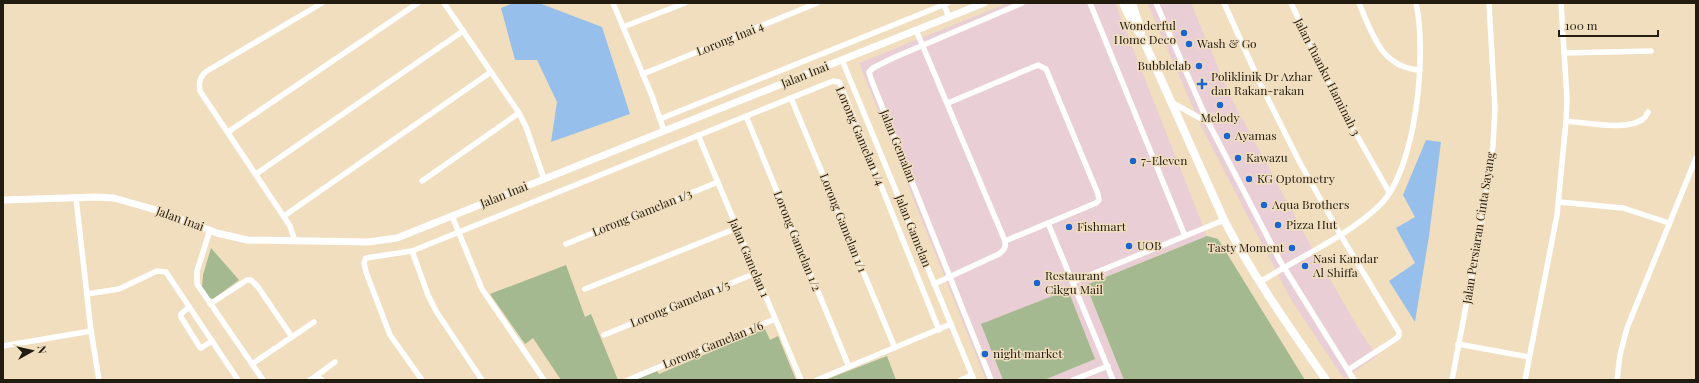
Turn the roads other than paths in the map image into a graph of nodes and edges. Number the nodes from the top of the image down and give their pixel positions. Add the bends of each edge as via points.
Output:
1 (322, 3) edge
2 (418, 3) edge
3 (444, 3) edge
4 (613, 3) edge
5 (685, 3) edge
6 (818, 3) edge
7 (984, 3) edge
8 (1022, 3) edge
9 (1090, 3) edge
10 (1123, 3) edge
11 (1132, 3) edge
12 (1156, 3) edge
13 (1224, 3) edge
14 (1291, 3) edge
15 (1359, 3) edge
16 (1416, 3) edge
17 (1488, 3) edge
18 (1561, 3) edge
19 (945, 4) edge
20 (949, 17) junction
21 (623, 27) junction
22 (916, 30) junction
23 (463, 31) junction
24 (1143, 39) junction
25 (924, 46) junction
26 (1651, 51) dead end
27 (1564, 53) junction
28 (842, 60) junction
29 (1420, 70) junction
30 (491, 72) junction
31 (643, 74) junction
32 (791, 98) junction
33 (1171, 102) junction
34 (948, 103) junction
35 (1648, 112) dead end
36 (519, 113) junction
37 (746, 116) junction
38 (660, 119) junction
39 (1566, 121) junction
40 (1208, 122) junction
41 (664, 131) junction
42 (228, 132) junction
43 (698, 135) junction
44 (1696, 158) edge
45 (256, 174) junction
46 (544, 179) junction
47 (422, 180) dead end
48 (718, 182) junction
49 (1389, 192) junction
50 (76, 198) junction
51 (3, 200) edge
52 (1559, 202) junction
53 (284, 216) junction
54 (452, 216) junction
55 (1224, 220) junction
56 (1048, 223) junction
57 (1669, 223) junction
58 (737, 228) junction
59 (210, 230) junction
60 (459, 232) junction
61 (1340, 234) junction
62 (1185, 236) junction
63 (295, 241) junction
64 (1005, 241) junction
65 (566, 244) dead end
66 (412, 251) junction
67 (1283, 267) junction
68 (756, 273) junction
69 (950, 276) junction
70 (1073, 282) junction
71 (1260, 282) junction
72 (934, 284) junction
73 (585, 289) dead end
74 (87, 294) junction
75 (210, 304) junction
76 (189, 307) junction
77 (775, 319) junction
78 (314, 322) dead end
79 (951, 324) junction
80 (939, 330) junction
81 (91, 331) junction
82 (604, 335) dead end
83 (292, 337) junction
84 (212, 341) junction
85 (1458, 344) junction
86 (3, 346) edge
87 (895, 348) junction
88 (1529, 357) junction
89 (335, 362) dead end
90 (252, 364) junction
91 (1108, 366) junction
92 (849, 367) junction
93 (1348, 370) junction
94 (316, 376) junction
95 (973, 378) edge
96 (99, 380) edge
97 (238, 380) edge
98 (263, 380) edge
99 (310, 380) edge
100 (322, 380) edge
101 (422, 380) edge
102 (482, 380) edge
103 (544, 380) edge
104 (628, 380) edge
105 (801, 380) edge
106 (817, 380) edge
107 (961, 380) edge
108 (991, 380) edge
109 (1073, 380) edge
110 (1114, 380) edge
111 (1326, 380) edge
112 (1354, 380) edge
113 (1452, 380) edge
114 (1526, 380) edge
115 (1617, 380) edge

1 - 42 street via 203,74 199,83 200,91
2 - 42 street
3 - 23 street
4 - 21 street
5 - 21 street
6 - 31 street, Lorong Inai 4
7 - 20 street, Jalan Inai
8 - 25 street, Jalan Gemalan
9 - 62 street
10 - 24 main road
11 - 24 main road
12 - 40 street
13 - 61 street via 1299,161
14 - 49 street, Jalan Tuanku Haminah 3 via 1337,100
15 - 29 street via 1376,40 1388,58 1404,68
16 - 29 street via 1421,31
17 - 85 street, Jalan Persiaran Cinta Sayang via 1495,109 1493,145 1485,205
18 - 27 street
19 - 20 street
19 - 38 street
20 - 22 street, Jalan Inai
21 - 31 street
22 - 25 street
22 - 28 street, Jalan Inai
23 - 30 street
23 - 45 street
24 - 33 main road
25 - 34 street
25 - 69 street, Jalan Gemalan via 871,69 869,75
26 - 27 street
27 - 39 street
28 - 41 street, Jalan Inai
28 - 72 street, Jalan Gamelan
29 - 49 street via 1409,147
30 - 36 street
30 - 53 street
31 - 38 street
32 - 37 street, Lorong Gamelan 1/4
32 - 80 street, Lorong Gamelan 1/4 via 833,81 839,82
32 - 87 street, Lorong Gamelan 1/1
33 - 40 street
33 - 55 main road
34 - 56 street via 1035,66 1041,65 1046,69 1099,197 1096,203
34 - 64 street
35 - 39 street via 1639,122 1620,126
36 - 46 street
36 - 47 street
37 - 43 street, Lorong Gamelan 1/4
37 - 92 street, Lorong Gamelan 1/2
38 - 41 street
39 - 52 street
40 - 67 street
41 - 46 street, Jalan Inai
42 - 45 street
43 - 48 street, Jalan Gamelan 1
43 - 60 street, Lorong Gamelan 1/4
44 - 57 street
45 - 53 street
46 - 54 street, Jalan Inai
48 - 58 street, Jalan Gamelan 1
48 - 65 street, Lorong Gamelan 1/3
49 - 61 street via 1378,206
50 - 51 street, Jalan Inai
50 - 59 street, Jalan Inai via 122,200
50 - 74 street
52 - 57 street via 1623,208
52 - 88 street
53 - 63 street
54 - 60 street
54 - 63 street, Jalan Inai via 390,240
55 - 62 street
55 - 71 main road
56 - 64 street
56 - 70 street
57 - 115 street via 1625,336
58 - 68 street, Jalan Gamelan 1
58 - 73 street
59 - 63 street, Jalan Inai via 240,240
59 - 75 street via 196,279 198,287
60 - 66 street, Lorong Gamelan 1/4
60 - 103 street via 482,288
61 - 67 street
61 - 93 street via 1400,334
62 - 70 street
64 - 69 street via 1004,250 999,254
66 - 101 street, Lorong Gamelan 1/4 via 366,258 364,263 390,335
66 - 102 street via 436,311
67 - 71 street
67 - 93 street
68 - 77 street, Jalan Gamelan 1
68 - 82 street, Lorong Gamelan 1/5
69 - 72 street
69 - 108 street, Jalan Gemalan
70 - 91 street
71 - 111 main road
72 - 79 street, Jalan Gamelan
74 - 76 street via 119,289 157,271 164,271
74 - 81 street
75 - 83 street via 247,280 251,280
75 - 90 street
76 - 84 street
76 - 84 street via 181,317 199,346 201,348
77 - 104 street, Lorong Gamelan 1/6
77 - 105 street, Jalan Gamelan 1
78 - 83 street
79 - 80 street
79 - 95 street, Jalan Gamelan
80 - 87 street
81 - 86 street
81 - 96 street
83 - 90 street
84 - 97 street
85 - 88 street
85 - 113 street, Jalan Persiaran Cinta Sayang
87 - 92 street
88 - 114 street
89 - 94 street
90 - 98 street
91 - 109 street
91 - 110 street
92 - 106 street
93 - 112 street
94 - 99 street
94 - 100 street
95 - 107 street

